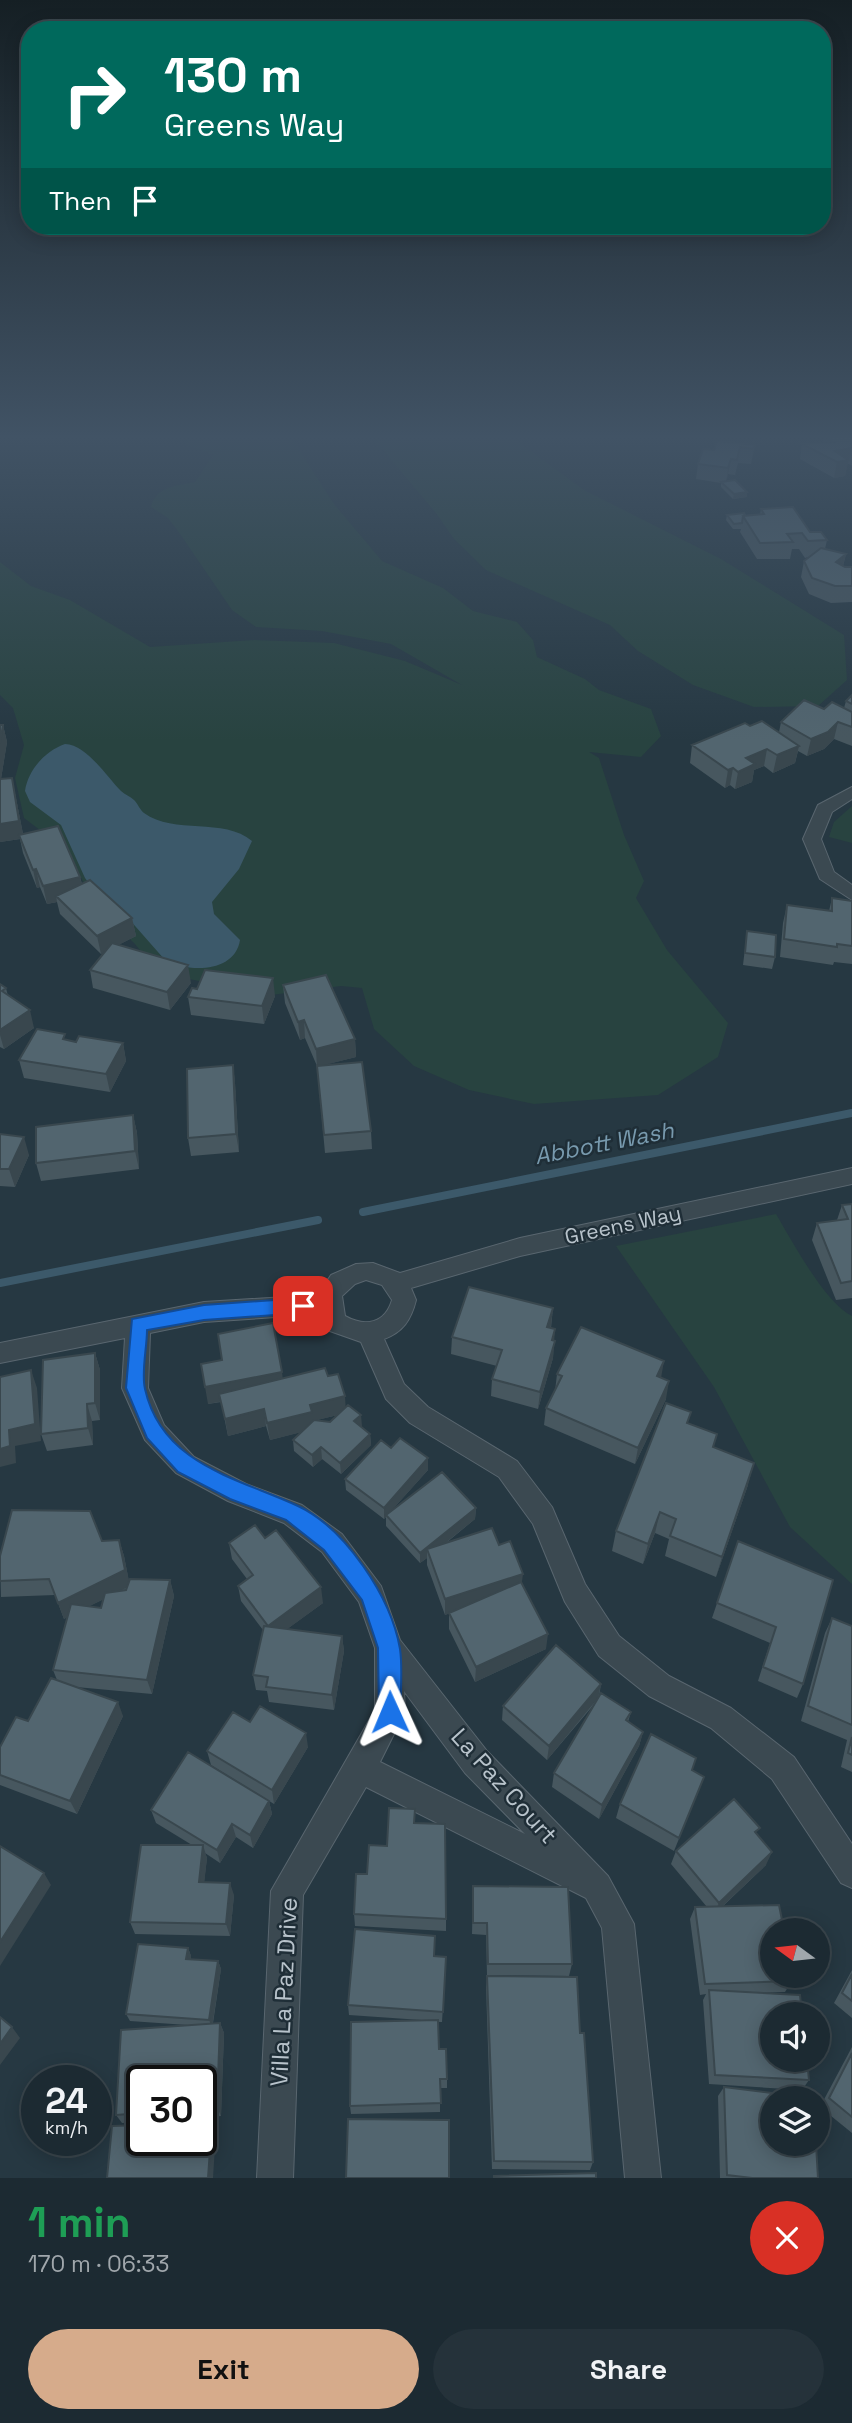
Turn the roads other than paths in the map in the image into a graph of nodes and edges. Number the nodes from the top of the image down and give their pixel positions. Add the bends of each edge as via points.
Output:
1 (852, 792) edge
2 (852, 894) edge
3 (852, 1175) edge
4 (397, 1283) junction
5 (327, 1304) junction
6 (138, 1325) junction
7 (369, 1334) junction
8 (0, 1353) edge
9 (389, 1648) junction
10 (360, 1768) junction
11 (852, 1872) edge
12 (597, 1887) junction
13 (275, 2178) edge
14 (643, 2178) edge

1 - 2 street via 824,809 812,839 826,875
3 - 4 street, Greens Way via 520,1247
4 - 5 street via 378,1272 354,1273 335,1285
4 - 7 street via 404,1300 399,1318
5 - 6 street via 204,1312
5 - 7 street via 345,1330
6 - 8 street
6 - 9 street, Villa La Paz Drive via 135,1388 154,1432 185,1465 237,1493 293,1514 332,1543 371,1595
7 - 11 street via 395,1391 419,1415 508,1469 543,1516 575,1592 609,1646 659,1686 721,1718 783,1768
9 - 10 street, Villa La Paz Drive via 390,1712
9 - 12 street, La Paz Court via 476,1762
10 - 12 street, La Paz Court
10 - 13 street, Villa La Paz Drive via 287,1891
12 - 14 street, La Paz Court via 618,1924

